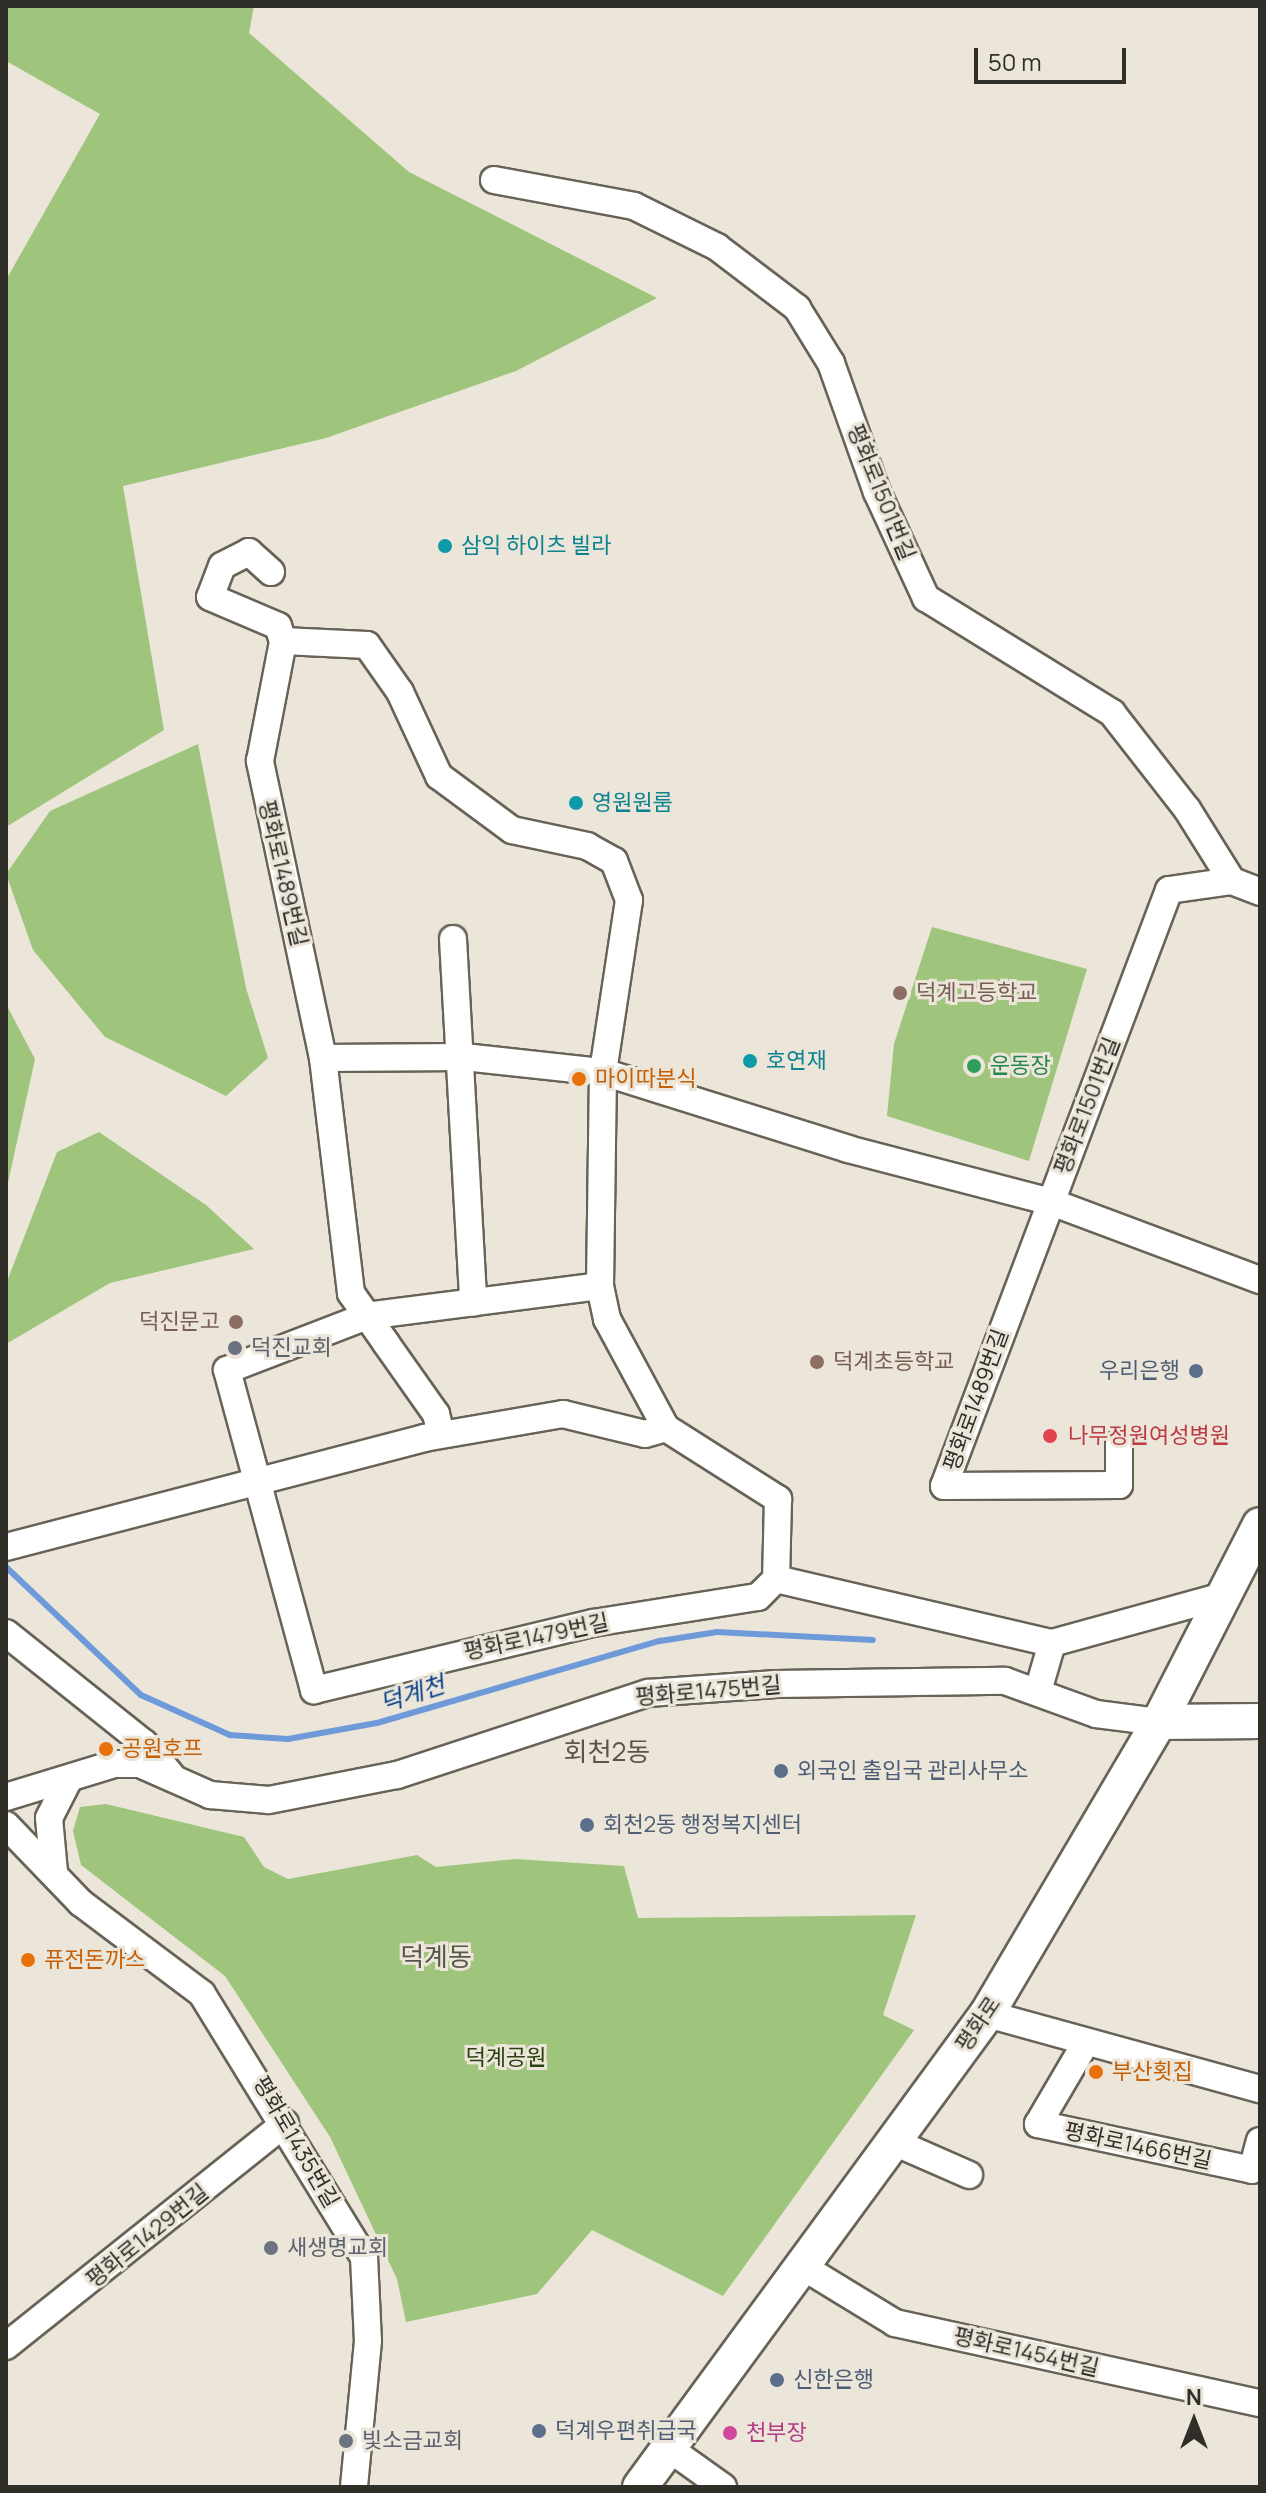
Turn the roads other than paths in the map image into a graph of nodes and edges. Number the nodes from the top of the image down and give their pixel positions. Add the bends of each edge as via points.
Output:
1 (494, 180) dead end
2 (271, 572) dead end
3 (283, 641) junction
4 (1232, 881) junction
5 (1260, 892) edge
6 (453, 939) dead end
7 (464, 1057) junction
8 (323, 1058) junction
9 (603, 1072) junction
10 (1051, 1202) junction
11 (1260, 1280) edge
12 (600, 1286) junction
13 (473, 1302) junction
14 (367, 1316) junction
15 (666, 1428) junction
16 (441, 1434) junction
17 (1119, 1443) dead end
18 (252, 1484) junction
19 (1260, 1525) edge
20 (8, 1546) edge
21 (776, 1579) junction
22 (1217, 1608) junction
23 (6, 1633) edge
24 (1052, 1643) junction
25 (1038, 1691) junction
26 (1260, 1721) edge
27 (1159, 1722) junction
28 (173, 1778) junction
29 (69, 1779) junction
30 (6, 1797) edge
31 (6, 1825) edge
32 (55, 1876) junction
33 (987, 2014) junction
34 (1085, 2044) junction
35 (1260, 2089) edge
36 (285, 2123) junction
37 (1260, 2141) edge
38 (894, 2142) junction
39 (969, 2175) dead end
40 (805, 2268) junction
41 (6, 2346) edge
42 (1260, 2403) edge
43 (667, 2447) junction
44 (354, 2487) edge
45 (640, 2487) edge
46 (723, 2487) edge

1 - 4 street, 평화로1501번길 via 634,206 717,247 797,308 831,363 877,492 926,598 1112,713 1187,809
2 - 3 street via 249,552 222,566 210,597 278,626
3 - 8 street, 평화로1489번길 via 260,761
3 - 9 street via 367,645 400,692 439,776 512,830 587,846 614,861 629,900
4 - 5 street, 평화로1501번길
4 - 10 street, 평화로1501번길 via 1169,890
6 - 7 street
7 - 8 street
7 - 9 street
7 - 13 street
8 - 14 street, 평화로1489번길 via 351,1293
9 - 10 street via 848,1149
9 - 12 street
10 - 11 street
10 - 17 street, 평화로1489번길 via 944,1486 1119,1485
12 - 13 street
12 - 15 street via 607,1319
13 - 14 street
14 - 16 street, 평화로1489번길 via 436,1414
14 - 18 street via 227,1370
15 - 16 street via 645,1434 563,1414
15 - 21 street via 778,1499
16 - 18 street
18 - 20 street
18 - 21 street, 평화로1479번길 via 314,1690 593,1623 758,1597
19 - 22 main road, 평화로
21 - 24 street
22 - 24 street
22 - 27 main road, 평화로
23 - 28 street, 평화로1475번길 via 144,1743
24 - 25 street
25 - 27 street, 평화로1475번길 via 1096,1714
25 - 28 street, 평화로1475번길 via 1005,1681 936,1680 648,1693 397,1775 312,1793 269,1800 210,1795
26 - 27 main road
27 - 33 main road, 평화로
28 - 29 street, 평화로1475번길 via 140,1764 114,1764
29 - 30 street, 평화로1475번길
29 - 32 street via 49,1818
31 - 32 street, 평화로1435번길
32 - 36 street, 평화로1435번길 via 202,1994
33 - 34 street
33 - 38 main road, 평화로
34 - 35 street
34 - 37 street, 평화로1466번길 via 1038,2124 1252,2170
36 - 41 street, 평화로1429번길
36 - 44 street, 평화로1435번길 via 364,2257 368,2341
38 - 39 street
38 - 40 main road, 평화로
40 - 42 street, 평화로1454번길 via 895,2323
40 - 43 main road, 평화로
43 - 45 main road, 평화로
43 - 46 street

